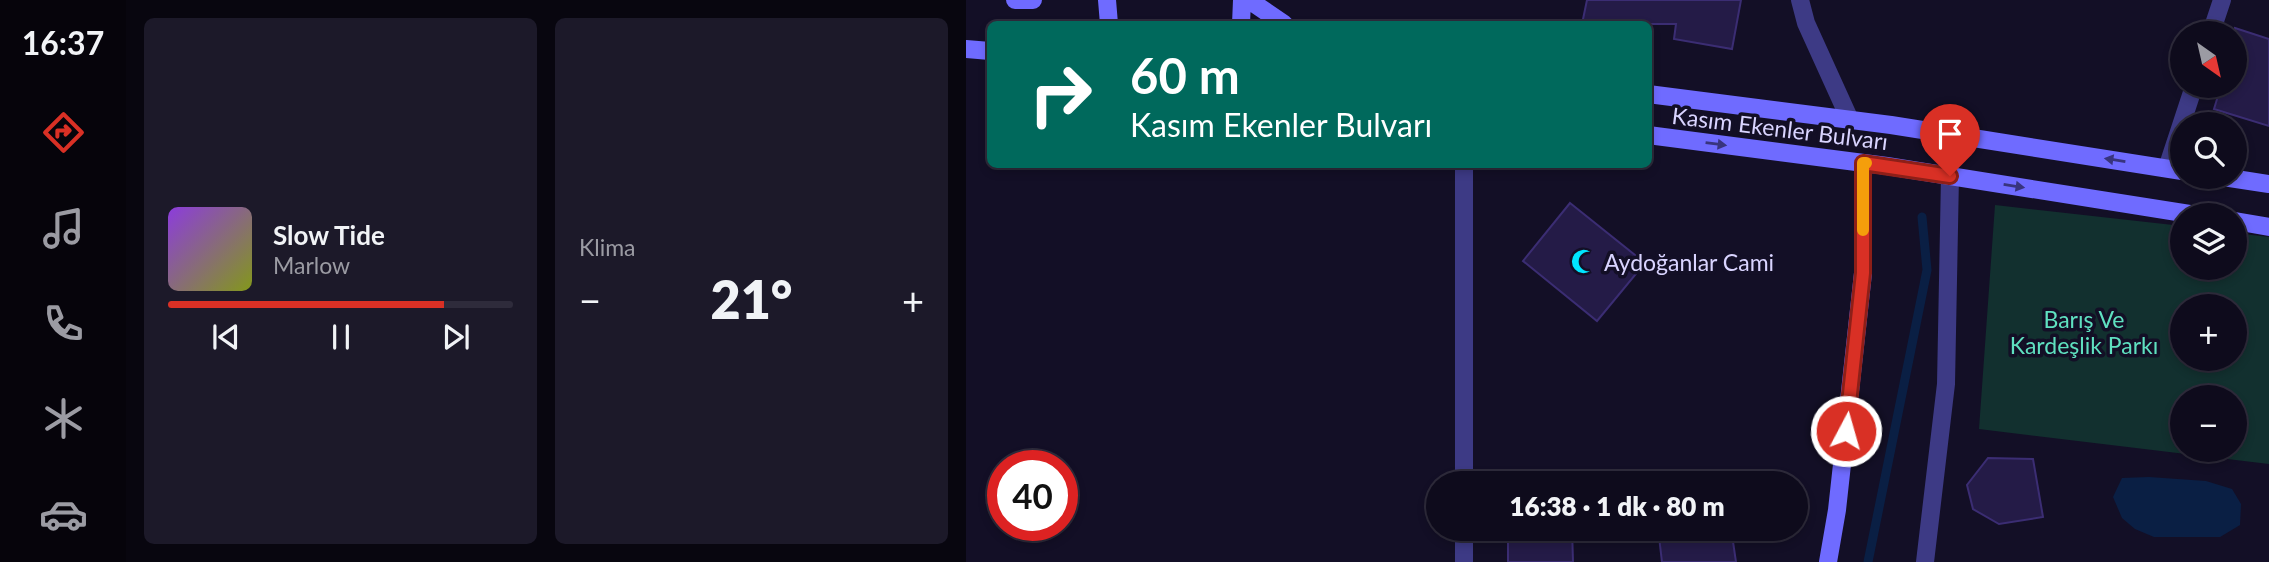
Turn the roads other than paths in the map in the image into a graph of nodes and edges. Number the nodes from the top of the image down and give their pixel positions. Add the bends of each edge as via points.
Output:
1 (1015, 0) edge
2 (1033, 0) edge
3 (1107, 0) edge
4 (1242, 0) edge
5 (1249, 0) edge
6 (1800, 0) edge
7 (2222, 0) edge
8 (1109, 21) edge
9 (1241, 21) edge
10 (1280, 21) edge
11 (2215, 21) edge
12 (966, 49) edge
13 (987, 51) edge
14 (1652, 95) edge
15 (1850, 120) junction
16 (1652, 136) edge
17 (1863, 163) junction
18 (1464, 168) edge
19 (2170, 168) edge
20 (1950, 176) junction
21 (2247, 181) edge
22 (2269, 184) edge
23 (2170, 211) edge
24 (2247, 223) edge
25 (2269, 227) edge
26 (1464, 471) edge
27 (1464, 541) edge
28 (1464, 562) edge
29 (1828, 562) edge
30 (1925, 562) edge

1 - 2 street
3 - 8 street
4 - 9 street
5 - 10 street
6 - 15 street
7 - 11 street
12 - 13 street
14 - 15 street, Kasım Ekenler Bulvarı
19 -> 15 street, Kasım Ekenler Bulvarı
16 -> 17 street, Kasım Ekenler Bulvarı
17 - 20 street, Kasım Ekenler Bulvarı
17 - 29 street via 1863,273
18 - 26 street
20 -> 23 street, Kasım Ekenler Bulvarı
20 - 30 street via 1946,384
21 - 22 street
24 - 25 street
27 - 28 street

